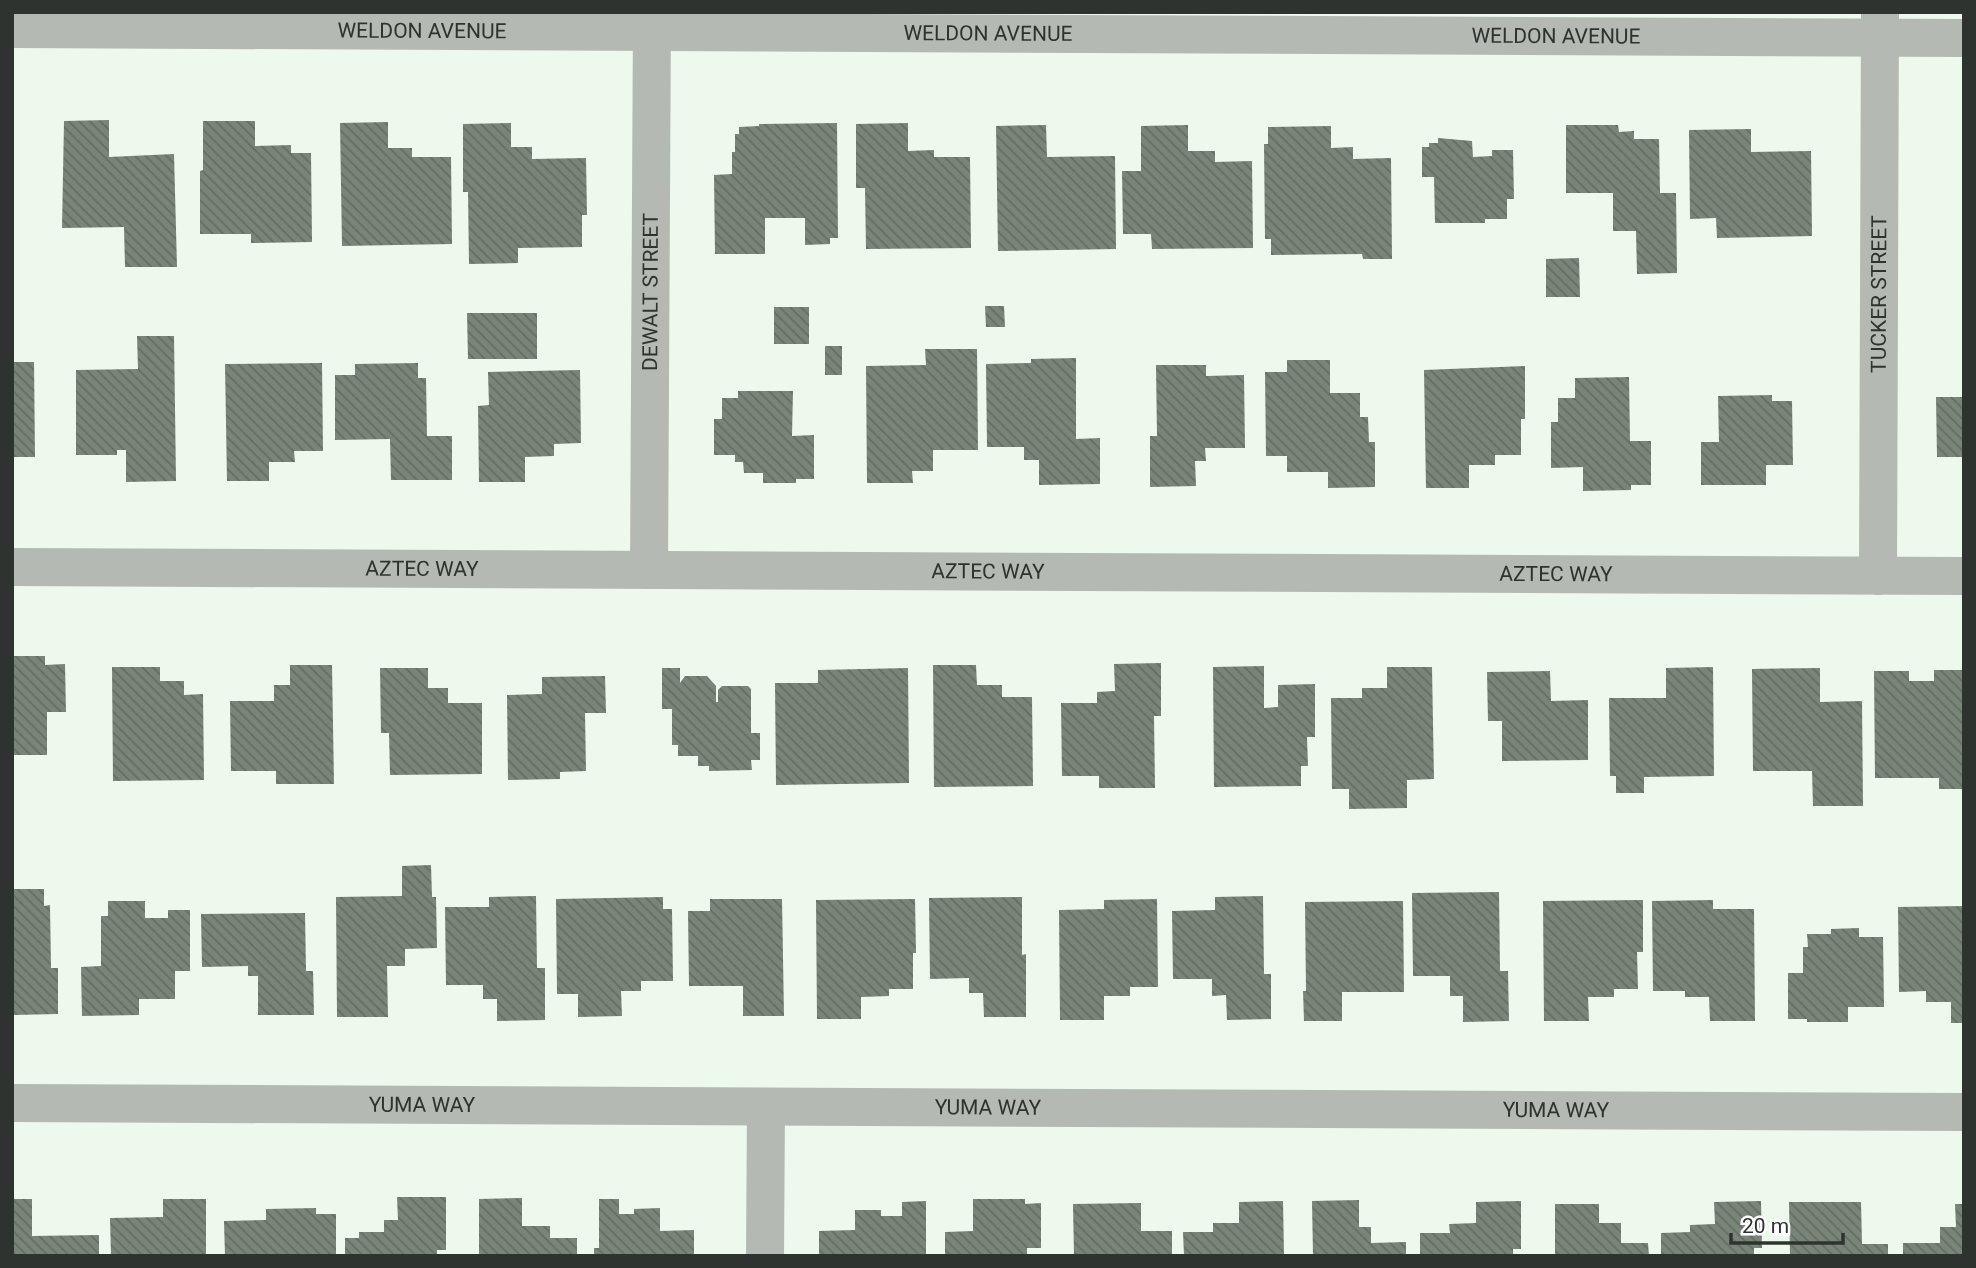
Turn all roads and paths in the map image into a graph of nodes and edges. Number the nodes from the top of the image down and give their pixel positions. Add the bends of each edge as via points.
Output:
1 (122, 21) edge
2 (652, 22) edge
3 (1177, 23) edge
4 (1880, 25) edge
5 (12, 29) edge
6 (1964, 38) edge
7 (12, 567) edge
8 (649, 570) junction
9 (1878, 576) junction
10 (1964, 576) edge
11 (12, 1103) edge
12 (766, 1107) junction
13 (1964, 1112) edge
14 (765, 1256) edge

1 - 2 street, WELDON AVENUE
1 - 5 street, WELDON AVENUE
2 - 3 street, WELDON AVENUE
2 - 8 street, DEWALT STREET
3 - 4 street, WELDON AVENUE
4 - 6 street, WELDON AVENUE
4 - 9 street, TUCKER STREET
7 - 8 street, AZTEC WAY
8 - 9 street, AZTEC WAY
9 - 10 street, AZTEC WAY
11 - 12 street, YUMA WAY
12 - 13 street, YUMA WAY
12 - 14 street

